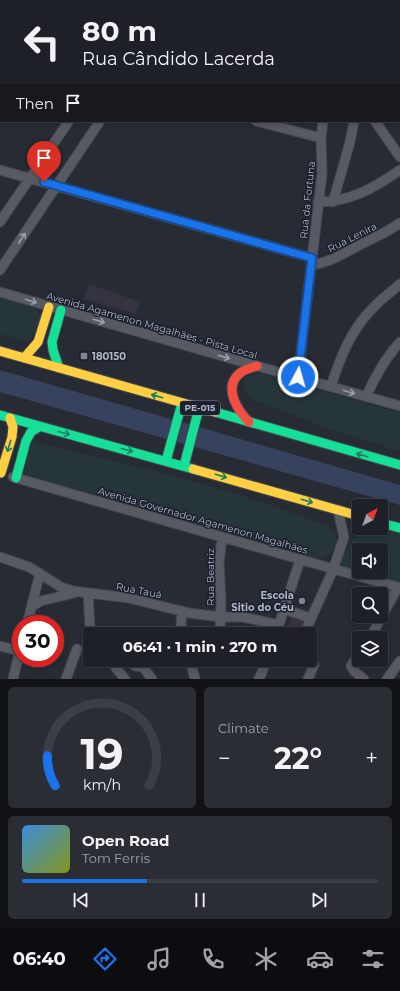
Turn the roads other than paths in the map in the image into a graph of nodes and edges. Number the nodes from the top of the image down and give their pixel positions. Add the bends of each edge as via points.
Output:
1 (68, 122) edge
2 (99, 122) edge
3 (260, 122) edge
4 (323, 122) edge
5 (354, 122) edge
6 (376, 122) edge
7 (321, 138) junction
8 (400, 157) edge
9 (0, 170) edge
10 (400, 170) edge
11 (31, 178) junction
12 (57, 186) junction
13 (318, 202) junction
14 (333, 202) junction
15 (0, 222) edge
16 (400, 223) edge
17 (311, 262) junction
18 (0, 270) edge
19 (400, 284) edge
20 (0, 292) edge
21 (50, 307) junction
22 (61, 310) junction
23 (400, 342) edge
24 (0, 351) edge
25 (24, 358) junction
26 (257, 366) junction
27 (59, 368) junction
28 (298, 377) junction
29 (331, 386) junction
30 (366, 396) junction
31 (182, 403) junction
32 (400, 406) edge
33 (199, 408) junction
34 (0, 415) edge
35 (10, 418) junction
36 (249, 422) junction
37 (39, 427) junction
38 (166, 461) junction
39 (400, 465) edge
40 (184, 466) junction
41 (0, 473) edge
42 (16, 478) junction
43 (338, 510) junction
44 (352, 514) edge
45 (388, 524) edge
46 (400, 528) edge
47 (222, 538) junction
48 (0, 557) edge
49 (300, 560) junction
50 (333, 570) junction
51 (40, 573) junction
52 (399, 588) edge
53 (78, 592) junction
54 (88, 593) junction
55 (32, 606) junction
56 (284, 609) junction
57 (182, 611) junction
58 (30, 615) edge
59 (220, 617) junction
60 (310, 618) junction
61 (279, 625) joint
62 (90, 627) edge
63 (181, 627) edge
64 (220, 627) edge
65 (307, 627) edge
66 (374, 631) edge
67 (0, 646) edge
68 (12, 648) edge
69 (77, 649) dead end
70 (400, 661) edge
71 (352, 664) edge
72 (16, 667) edge
73 (116, 667) edge
74 (143, 667) edge
75 (192, 667) edge
76 (264, 667) edge
77 (309, 667) edge
78 (13, 679) edge
79 (66, 679) edge
80 (125, 679) edge
81 (152, 679) edge
82 (195, 679) edge
83 (259, 679) edge
84 (308, 679) edge
85 (364, 679) edge
86 (387, 679) edge

1 - 11 street
2 - 12 street
3 - 7 street
4 - 7 street, Rua da Fortuna
5 - 14 street
6 - 8 street
7 - 13 street, Rua da Fortuna via 322,162
9 - 11 street
10 - 14 street via 370,189
11 - 12 street
11 - 15 street
12 - 17 street
18 -> 12 street
13 - 14 street
13 - 17 street, Rua da Fortuna
16 - 17 street, Rua Lenira via 334,259 320,264
17 - 28 street, Rua da Fortuna
19 - 29 street via 371,310 354,332 342,355
20 -> 21 street, Avenida Agamenon Magalhães - Pista Local
21 - 22 street, Avenida Agamenon Magalhães - Pista Local
21 - 25 highway via 38,342
22 -> 26 street, Avenida Agamenon Magalhães - Pista Local
22 - 27 highway via 52,342
23 - 30 street via 376,375
24 - 25 highway, PE-015
25 - 27 highway, PE-015
26 - 28 street, Avenida Agamenon Magalhães - Pista Local
26 - 36 highway via 240,373 233,383 234,399 238,409
31 -> 27 highway, PE-015
28 - 29 street
29 -> 30 street
30 - 32 street
31 - 33 highway, PE-015
31 - 38 highway
33 - 36 highway, PE-015
33 - 40 highway
34 - 35 highway
35 - 37 highway
35 -> 41 highway via 13,427 12,437
39 -> 36 highway, PE-015
37 -> 38 highway
37 - 42 highway via 31,432 26,441
38 - 40 highway
40 -> 43 highway
41 - 42 street, Avenida Governador Agamenon Magalhães
42 - 47 street, Avenida Governador Agamenon Magalhães
43 - 44 highway
43 - 50 street via 344,537
45 - 46 highway
47 - 49 street, Avenida Governador Agamenon Magalhães
47 - 59 street, Rua Beatriz via 219,568
48 - 51 street, Rua Tauá
49 - 50 street, Avenida Governador Agamenon Magalhães
49 - 56 street
50 - 52 street, Avenida Governador Agamenon Magalhães
50 - 60 street
51 - 53 street, Rua Tauá via 61,587
51 - 55 street
52 - 66 street
53 - 54 street, Rua Tauá
53 - 55 street via 47,599
54 - 57 street, Rua Tauá via 129,598
54 - 62 street
55 - 58 street
56 - 60 street
56 - 61 street
57 - 59 street, Rua Tauá
57 - 63 street
59 - 61 street, Rua Tauá via 243,616
59 - 64 street, Rua Beatriz
60 - 65 street
67 - 68 street
69 - 79 street
70 - 86 street
71 - 85 street via 354,671
72 - 78 street
73 - 80 street
74 - 81 street
75 - 82 street
76 - 83 street
77 - 84 street

